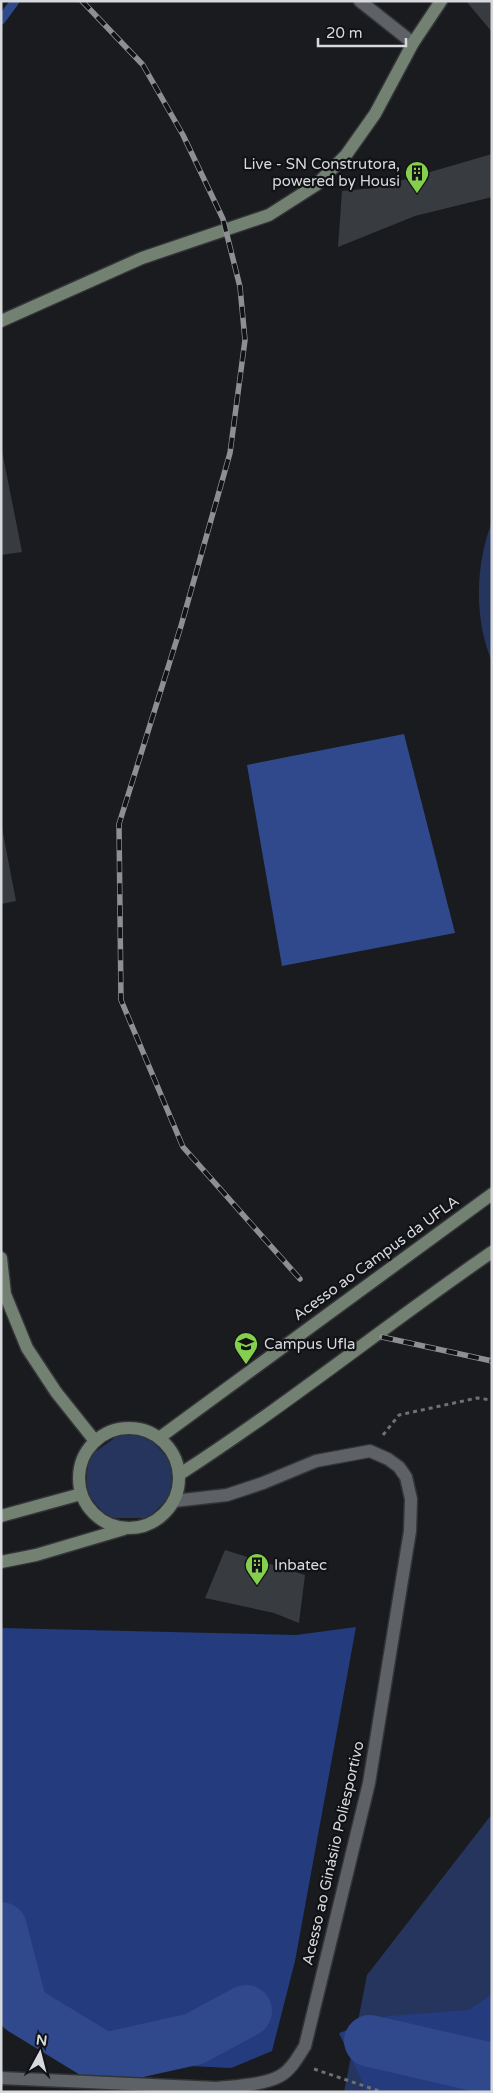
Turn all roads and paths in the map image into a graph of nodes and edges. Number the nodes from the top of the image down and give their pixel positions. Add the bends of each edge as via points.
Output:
1 (360, 1) edge
2 (441, 1) edge
3 (414, 43) junction
4 (1, 322) edge
5 (492, 1194) edge
6 (492, 1252) edge
7 (1, 1258) edge
8 (492, 1400) edge
9 (159, 1438) junction
10 (94, 1441) junction
11 (370, 1451) junction
12 (180, 1474) junction
13 (81, 1494) junction
14 (174, 1501) junction
15 (1, 1516) edge
16 (125, 1528) junction
17 (1, 1562) edge
18 (295, 2062) junction
19 (1, 2078) edge
20 (382, 2092) edge

1 - 3 street
2 - 3 street
3 - 4 street via 375,114 346,155 316,185 269,215 142,258
5 - 9 street, Acesso ao Campus da UFLA
6 - 12 street via 241,1435
7 - 10 street via 5,1294 27,1348
8 - 11 path via 477,1398 399,1415
9 - 10 street via 144,1430 126,1427 110,1431
9 - 12 street via 176,1459
10 - 13 street via 80,1465 78,1480
11 - 14 street via 316,1461 227,1494
11 - 18 street, Acesso ao Ginásiio Poliesportivo via 388,1459 406,1477 411,1499 410,1531 369,1783 305,2046
12 - 14 street
13 - 15 street
13 - 16 street via 97,1518
14 - 16 street via 154,1522
16 - 17 street via 36,1555
18 - 19 street, Acesso ao Ginásiio Poliesportivo via 280,2076 252,2084 218,2088
18 - 20 path

